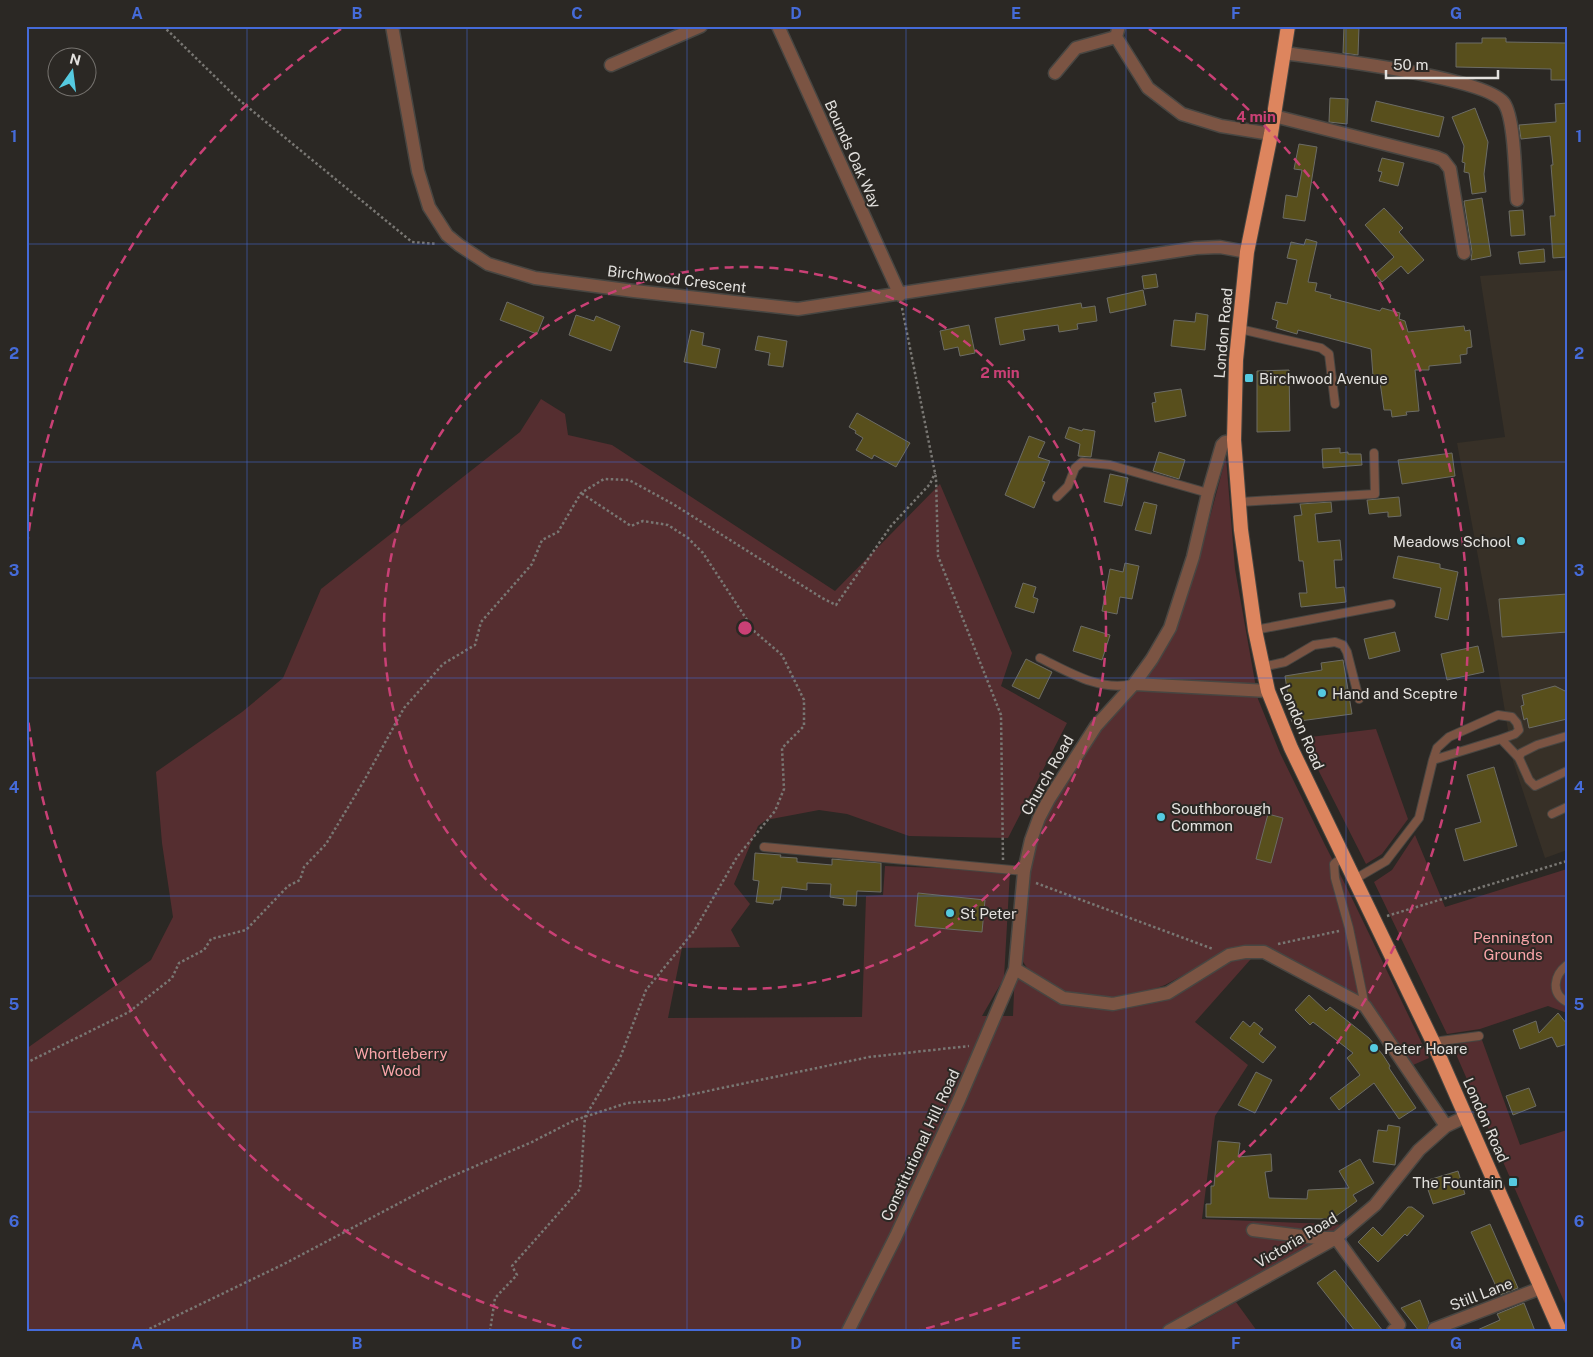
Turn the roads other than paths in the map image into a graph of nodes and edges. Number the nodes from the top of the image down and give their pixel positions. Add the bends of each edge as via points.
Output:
1 (392, 26) edge
2 (701, 26) edge
3 (778, 26) edge
4 (1288, 26) edge
5 (1117, 32) edge
6 (1284, 53) junction
7 (611, 65) dead end
8 (1055, 74) dead end
9 (1274, 116) junction
10 (1271, 134) junction
11 (1517, 200) dead end
12 (1247, 252) junction
13 (1464, 253) dead end
14 (900, 294) junction
15 (1240, 329) junction
16 (1335, 404) dead end
17 (1234, 440) junction
18 (1374, 453) dead end
19 (1208, 493) junction
20 (1057, 497) dead end
21 (1240, 502) junction
22 (1391, 604) dead end
23 (1255, 630) junction
24 (1040, 658) dead end
25 (1262, 667) junction
26 (1134, 684) junction
27 (1268, 691) junction
28 (1359, 699) dead end
29 (1567, 736) edge
30 (1501, 739) junction
31 (1519, 758) junction
32 (1433, 760) junction
33 (1567, 771) edge
34 (1567, 807) edge
35 (1552, 814) dead end
36 (764, 847) dead end
37 (1343, 857) junction
38 (1023, 875) junction
39 (1355, 879) junction
40 (1567, 965) edge
41 (1015, 969) junction
42 (1567, 1002) edge
43 (1365, 1006) junction
44 (1478, 1036) dead end
45 (1433, 1042) junction
46 (1467, 1116) junction
47 (1446, 1126) junction
48 (1253, 1230) dead end
49 (1336, 1238) junction
50 (1541, 1288) junction
51 (848, 1331) edge
52 (1169, 1331) edge
53 (1393, 1331) edge
54 (1435, 1331) edge
55 (1560, 1331) edge

1 - 14 street, Birchwood Crescent via 418,171 429,207 447,235 488,264 535,278 798,309
2 - 7 street
3 - 14 street, Bounds Oak Way
4 - 6 highway, London Road
5 - 8 street via 1076,48
5 - 10 street via 1148,88 1182,114 1221,126
6 - 9 highway, London Road
6 - 11 street via 1425,75 1498,96 1509,112
9 - 10 highway, London Road
9 - 13 street via 1443,160 1450,169
10 - 12 highway, London Road
12 - 14 street via 1220,247 1196,248
12 - 15 highway, London Road
15 - 16 lane via 1321,348 1328,354
15 - 17 highway, London Road
17 - 19 street, Church Road via 1222,445
17 - 21 highway, London Road
18 - 21 lane via 1376,494
19 - 20 lane via 1110,466 1082,462 1075,468 1068,486
19 - 26 street, Church Road via 1193,557 1170,628
21 - 23 highway, London Road
22 - 23 lane
23 - 25 highway, London Road
24 - 26 lane via 1088,680 1110,686
25 - 27 highway, London Road
25 - 28 lane via 1286,662 1314,645 1342,644
26 - 27 street
26 - 38 street, Church Road via 1096,726 1049,799 1031,840
27 - 37 highway, London Road via 1291,748
29 - 31 lane via 1537,745 1521,753
30 - 31 lane
30 - 32 lane
30 - 32 lane via 1519,730 1512,717 1498,715 1449,737 1437,748
31 - 33 lane via 1535,786
32 - 39 lane via 1419,818 1386,861
34 - 35 lane
36 - 38 lane via 1004,870
37 - 39 highway, London Road
37 - 43 lane via 1334,862 1334,874
38 - 41 street, Church Road
39 - 45 highway, London Road
40 - 42 lane via 1558,972 1556,979 1558,994
41 - 43 street via 1063,998 1113,1004 1168,993 1229,955 1264,952
41 - 51 street, Constitutional Hill Road via 904,1218
43 - 47 street
44 - 45 lane
45 - 46 highway, London Road
46 - 47 street, Victoria Road
46 - 50 highway, London Road
47 - 49 street, Victoria Road via 1419,1150 1374,1205
48 - 49 street
49 - 52 street, Victoria Road
49 - 53 street via 1399,1325
50 - 54 street, Still Lane
50 - 55 highway, London Road

